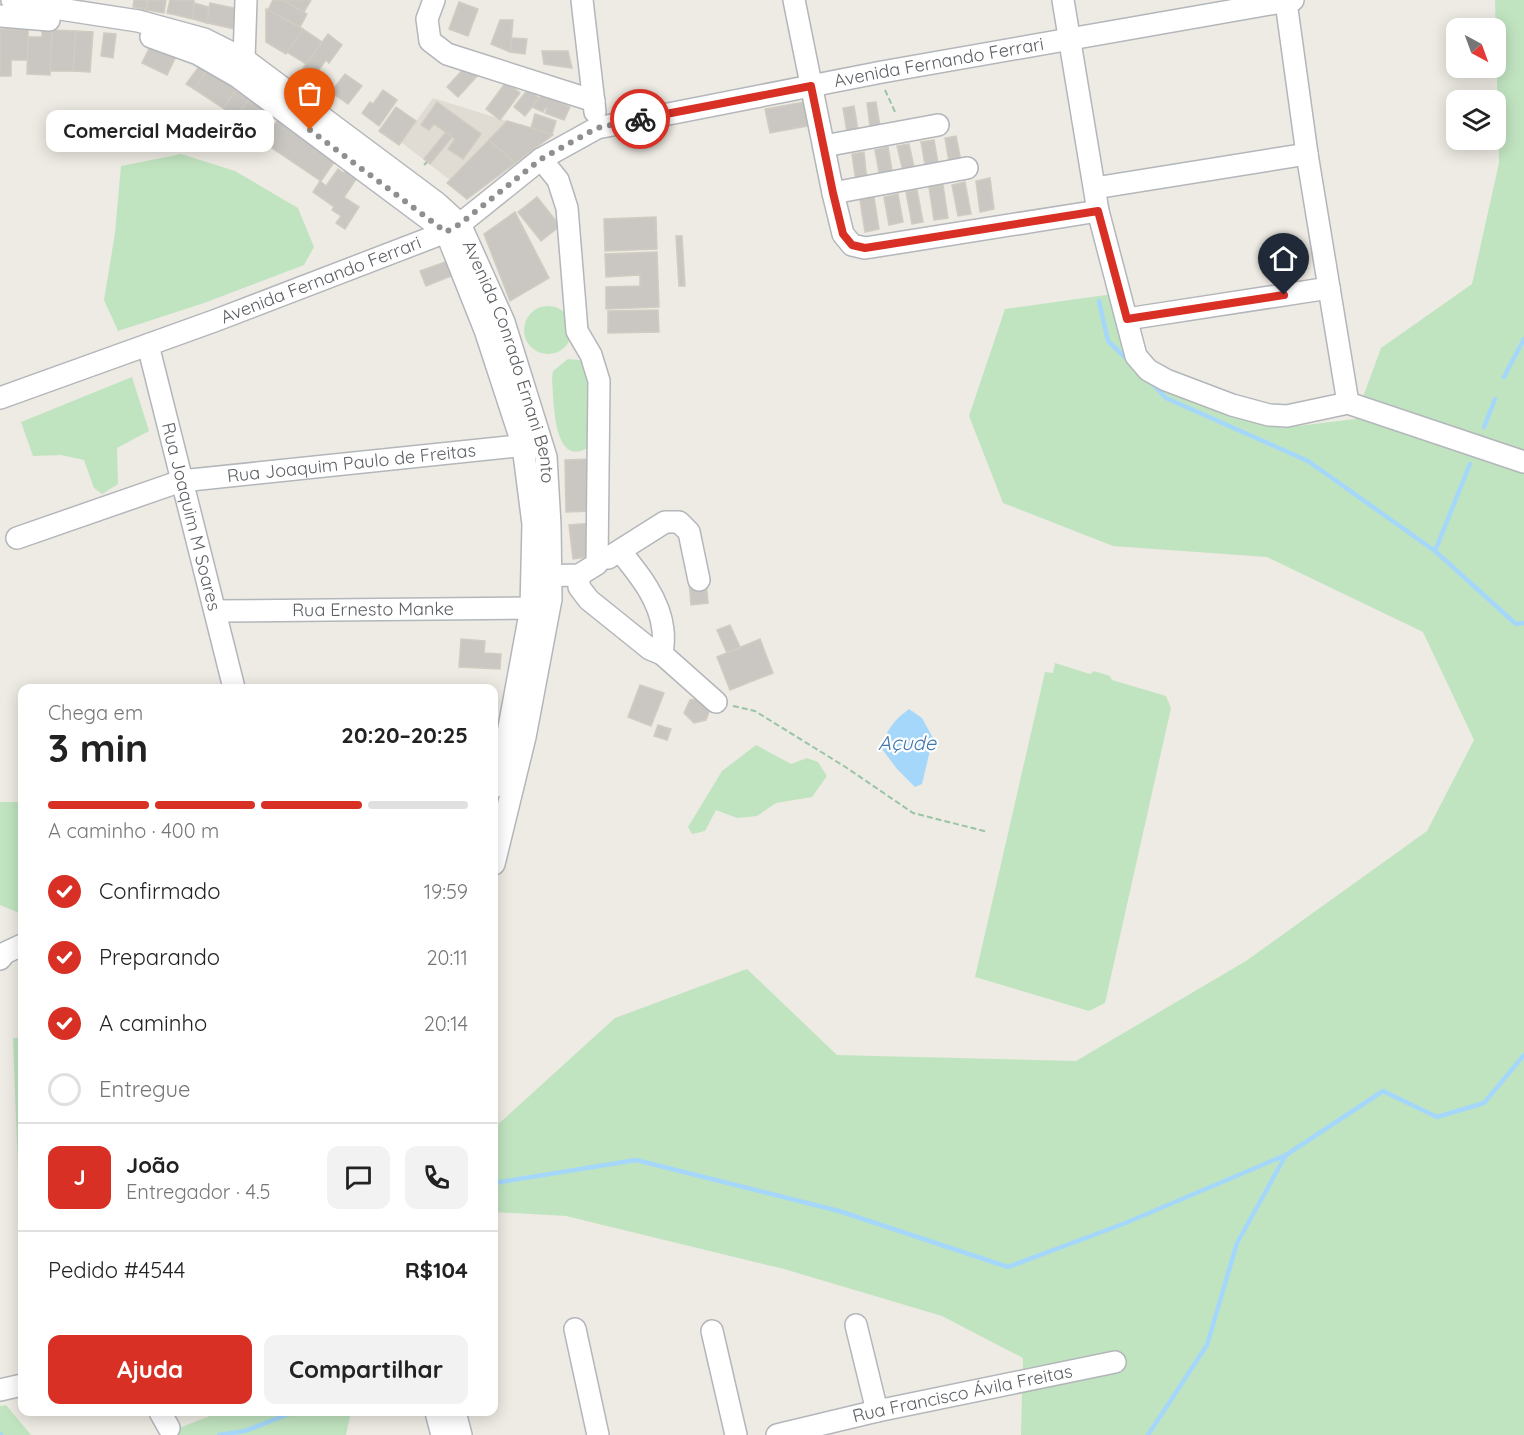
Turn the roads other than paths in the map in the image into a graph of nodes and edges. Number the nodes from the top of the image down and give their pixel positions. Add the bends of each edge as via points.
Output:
1 (12, 0) edge
2 (246, 0) edge
3 (434, 0) edge
4 (582, 0) edge
5 (794, 0) edge
6 (1063, 0) edge
7 (1290, 1) edge
8 (40, 12) junction
9 (0, 16) edge
10 (1070, 40) junction
11 (241, 68) junction
12 (811, 86) junction
13 (594, 101) junction
14 (938, 125) dead end
15 (597, 128) junction
16 (824, 146) junction
17 (1307, 154) junction
18 (541, 159) junction
19 (967, 168) dead end
20 (1095, 188) junction
21 (833, 193) junction
22 (1098, 211) junction
23 (453, 228) junction
24 (1329, 288) junction
25 (1127, 319) junction
26 (148, 345) junction
27 (0, 398) edge
28 (1348, 403) junction
29 (533, 445) junction
30 (1524, 462) edge
31 (181, 481) junction
32 (17, 538) dead end
33 (620, 551) junction
34 (597, 564) junction
35 (541, 576) junction
36 (579, 576) junction
37 (699, 580) dead end
38 (589, 600) junction
39 (544, 605) junction
40 (215, 611) junction
41 (662, 654) junction
42 (233, 684) edge
43 (716, 702) road end
44 (517, 735) junction
45 (498, 778) edge
46 (498, 842) edge
47 (18, 947) edge
48 (0, 959) edge
49 (856, 1325) dead end
50 (575, 1329) dead end
51 (712, 1331) dead end
52 (1114, 1362) dead end
53 (18, 1386) edge
54 (0, 1390) edge
55 (877, 1411) junction
56 (437, 1416) edge
57 (456, 1416) edge
58 (442, 1435) edge
59 (461, 1435) edge
60 (598, 1435) edge
61 (736, 1435) edge
62 (777, 1435) edge

1 - 8 street, Avenida Conrado Ernani Bento
2 - 11 street
3 - 13 street via 427,19 430,41 447,54
4 - 13 street
5 - 12 street
6 - 10 street
7 - 10 street, Avenida Fernando Ferrari
7 - 17 street
8 - 9 street, Avenida Conrado Ernani Bento
8 - 11 street, Avenida Conrado Ernani Bento via 138,21 201,46
10 - 12 street, Avenida Fernando Ferrari
10 - 20 street
11 - 23 street, Avenida Conrado Ernani Bento
12 - 15 street, Avenida Fernando Ferrari
12 - 16 street
13 - 15 street
14 - 16 street
15 - 18 street, Avenida Fernando Ferrari
16 - 21 street
17 - 20 street
17 - 24 street
18 - 23 street, Avenida Fernando Ferrari
18 - 34 street via 558,180 567,208 577,331 591,355 599,381
19 - 21 street
20 - 22 street
21 - 22 street via 843,234 852,245 865,248
22 - 25 street
23 - 26 street, Avenida Fernando Ferrari
23 - 29 street, Avenida Conrado Ernani Bento via 494,326
24 - 25 street
24 - 28 street
25 - 28 street via 1136,357 1148,370 1166,380 1269,415 1287,416
26 - 27 street, Avenida Fernando Ferrari
26 - 31 street, Rua Joaquim M Soares
28 - 30 street
29 - 31 street, Rua Joaquim Paulo de Freitas
29 - 35 street, Avenida Conrado Ernani Bento via 546,457 549,514
31 - 32 street, Rua Joaquim Paulo de Freitas
31 - 40 street, Rua Joaquim M Soares
33 - 34 street
33 - 37 street via 665,522 679,522 689,532
33 - 41 street via 652,595 663,630
34 - 36 street
35 - 36 street
35 - 39 street, Avenida Conrado Ernani Bento
36 - 38 street via 579,587
38 - 39 street, Rua Ernesto Manke
38 - 41 street via 650,650
39 - 40 street, Rua Ernesto Manke
39 - 44 street, Avenida Conrado Ernani Bento
40 - 42 street, Rua Joaquim M Soares
41 - 43 street
44 - 45 street, Avenida Conrado Ernani Bento
44 - 46 street, Avenida Conrado Ernani Bento
47 - 48 street
49 - 55 street
50 - 60 street
51 - 61 street
52 - 55 street, Rua Francisco Ávila Freitas
53 - 54 street
55 - 62 street, Rua Francisco Ávila Freitas
56 - 58 street
57 - 59 street

